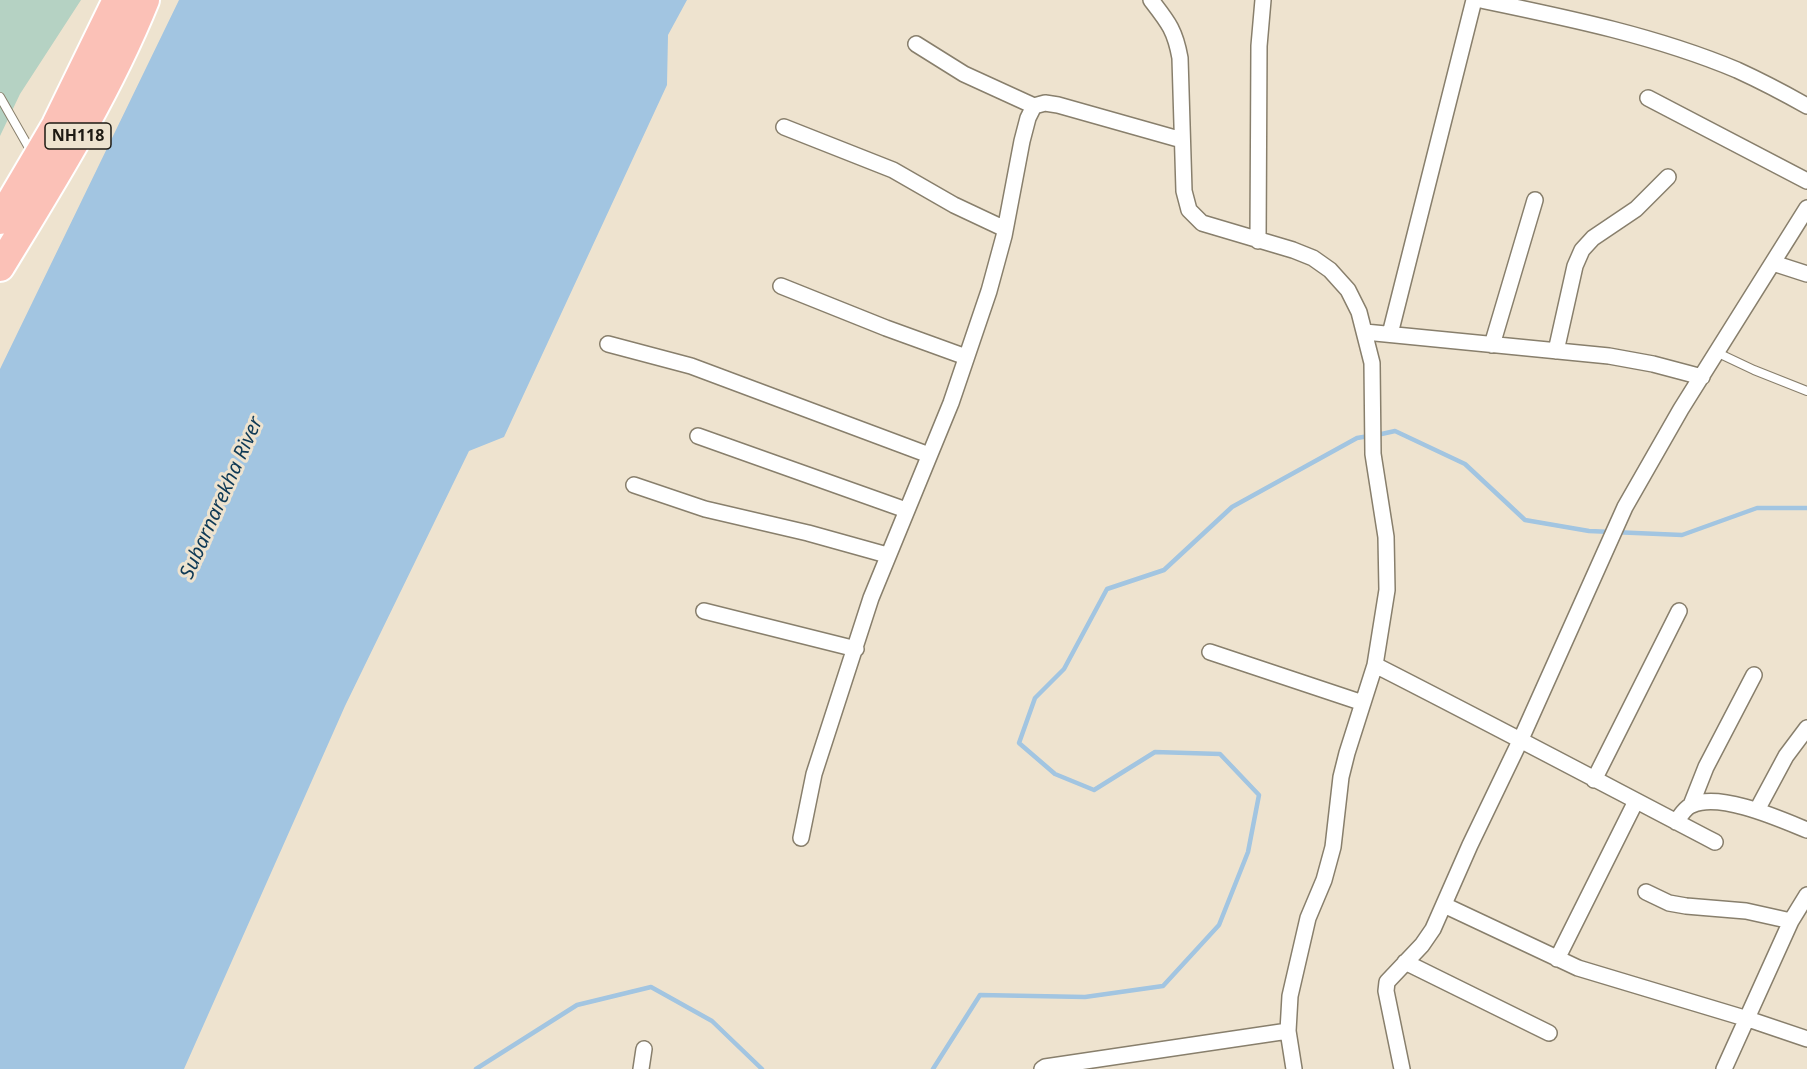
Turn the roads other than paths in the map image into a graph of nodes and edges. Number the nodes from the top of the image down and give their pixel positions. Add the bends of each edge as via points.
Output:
1 (117, 0) edge
2 (145, 0) edge
3 (1151, 0) edge
4 (1263, 0) edge
5 (1474, 0) edge
6 (1481, 0) edge
7 (916, 44) dead end
8 (0, 98) edge
9 (1648, 98) dead end
10 (1034, 106) junction
11 (1807, 106) edge
12 (784, 127) dead end
13 (1182, 140) junction
14 (36, 160) junction
15 (1668, 177) dead end
16 (1807, 182) edge
17 (1535, 200) dead end
18 (1807, 208) edge
19 (0, 220) edge
20 (1005, 229) junction
21 (1258, 241) junction
22 (1773, 263) junction
23 (0, 267) edge
24 (1807, 274) edge
25 (782, 286) dead end
26 (1365, 332) junction
27 (1390, 334) junction
28 (608, 344) dead end
29 (1492, 345) junction
30 (1556, 351) junction
31 (1718, 353) junction
32 (966, 357) junction
33 (1702, 377) junction
34 (1807, 391) edge
35 (698, 436) dead end
36 (929, 455) junction
37 (634, 485) dead end
38 (906, 510) junction
39 (887, 555) junction
40 (704, 611) dead end
41 (1678, 611) dead end
42 (856, 649) junction
43 (1210, 652) dead end
44 (1375, 665) junction
45 (1755, 675) dead end
46 (1363, 703) junction
47 (1807, 728) edge
48 (1521, 739) junction
49 (1594, 780) junction
50 (1635, 801) junction
51 (1691, 805) junction
52 (1757, 810) junction
53 (1676, 822) junction
54 (1807, 830) edge
55 (801, 838) dead end
56 (1715, 842) dead end
57 (1646, 892) dead end
58 (1807, 895) edge
59 (1444, 905) junction
60 (1791, 921) junction
61 (1557, 959) junction
62 (1405, 962) junction
63 (1748, 1020) junction
64 (1288, 1031) junction
65 (1549, 1033) dead end
66 (1807, 1039) edge
67 (644, 1049) dead end
68 (641, 1069) edge
69 (1042, 1069) edge
70 (1294, 1069) edge
71 (1402, 1069) edge
72 (1724, 1069) edge

1 - 14 highway, NH118
2 - 23 highway, NH118 via 87,122
3 - 13 street via 1171,24 1177,41
4 - 21 street via 1259,46
5 - 27 street
6 - 11 street via 1640,37 1734,69
7 - 10 street via 964,74
8 - 14 lane
9 - 16 street
10 - 13 street via 1058,105
10 - 20 street via 1022,141
12 - 20 street via 893,170
13 - 21 street via 1184,191 1189,210 1202,223
14 - 19 highway, NH118
15 - 30 street via 1582,250
17 - 29 street
18 - 22 street
20 - 32 street
21 - 26 street via 1313,258 1330,270 1348,290
22 - 24 street
22 - 31 street
25 - 32 street
26 - 27 street
26 - 44 street via 1372,363 1373,454 1388,564
27 - 29 street
28 - 36 street via 692,366
29 - 30 street
30 - 33 street via 1634,360
31 - 33 street
31 - 34 lane
32 - 36 street
33 - 48 street via 1625,507
35 - 38 street
36 - 38 street
37 - 39 street via 705,509
38 - 39 street
39 - 42 street
40 - 42 street
41 - 49 street
42 - 55 street via 814,774
43 - 46 street
44 - 46 street
44 - 48 street
45 - 51 street via 1706,767
46 - 64 street via 1341,777 1334,847 1308,918 1290,996
47 - 52 street via 1786,756
48 - 49 street
48 - 59 street
49 - 50 street
50 - 53 street
50 - 61 street
51 - 52 street via 1707,801
51 - 53 street
52 - 54 street
53 - 56 street
57 - 60 street via 1669,903 1746,911
58 - 60 street
59 - 61 street
59 - 62 street via 1433,929
60 - 63 street
61 - 63 street
62 - 65 street
62 - 71 street via 1390,976 1386,991
63 - 66 street
63 - 72 street
64 - 69 street
64 - 70 street
67 - 68 street

